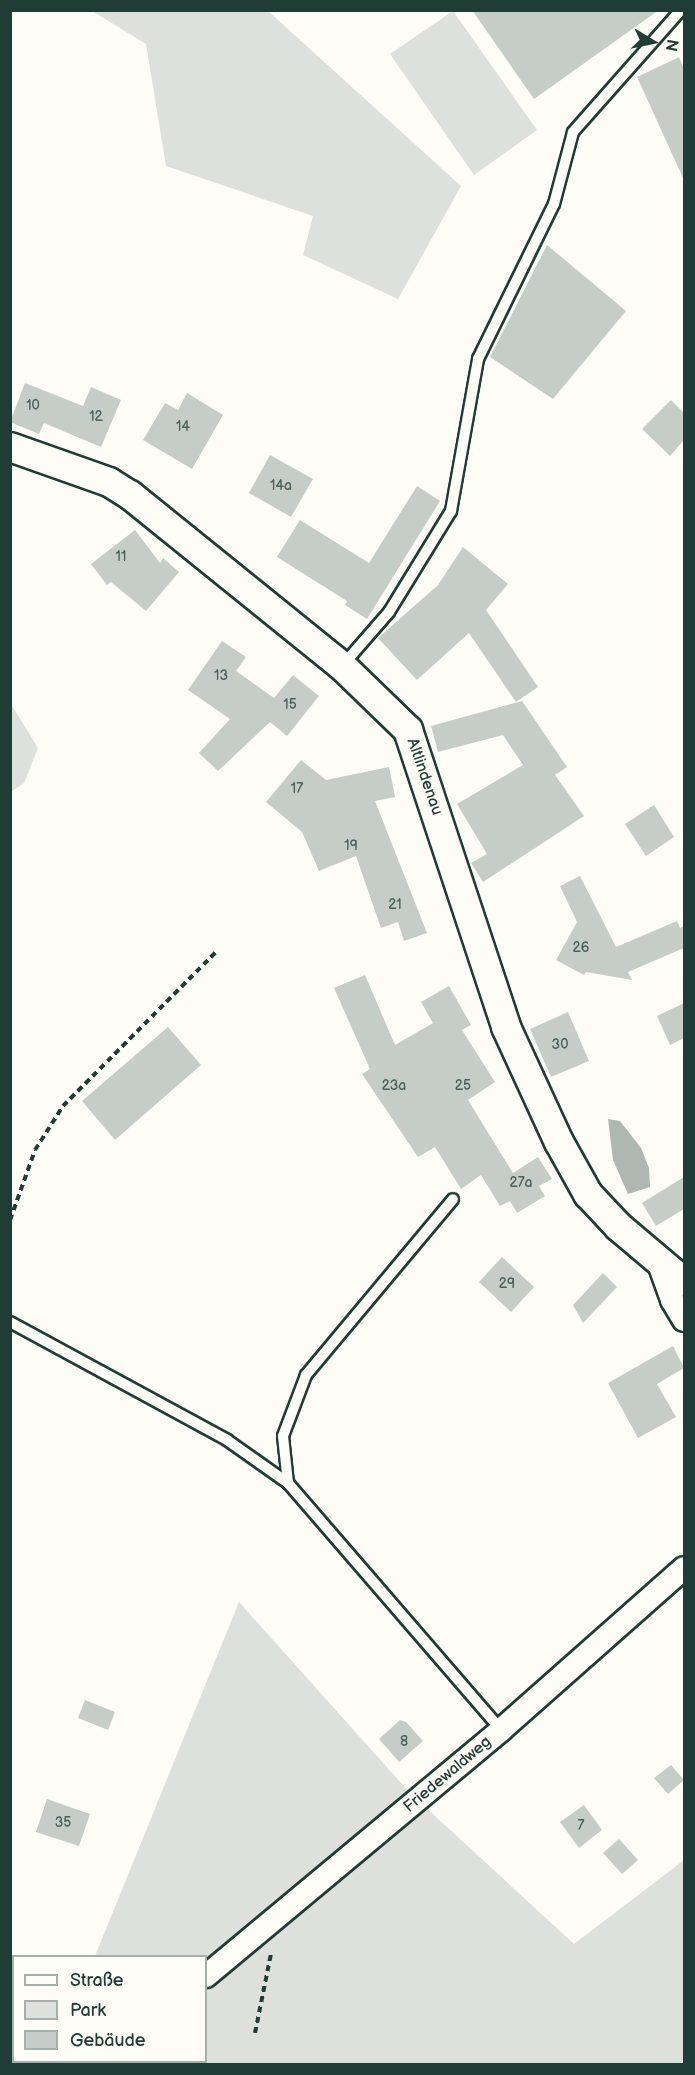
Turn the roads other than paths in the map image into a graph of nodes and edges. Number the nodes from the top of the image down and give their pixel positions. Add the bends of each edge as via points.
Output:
1 (680, 11) edge
2 (10, 447) edge
3 (342, 666) junction
4 (453, 1199) dead end
5 (657, 1258) junction
6 (684, 1282) edge
7 (684, 1320) edge
8 (10, 1322) edge
9 (288, 1483) junction
10 (684, 1568) edge
11 (501, 1730) junction
12 (207, 1975) edge

1 - 3 lane via 573,132 554,204 478,358 451,511 388,612
2 - 3 street, Altlindenau via 109,482 130,495
3 - 5 street, Altlindenau via 408,730 506,1027 560,1142 588,1194 619,1227
4 - 9 lane via 306,1375 283,1436
5 - 6 street, Altlindenau
5 - 7 street via 672,1300
8 - 9 lane via 227,1440
9 - 11 lane
10 - 11 street, Friedewaldweg
11 - 12 street, Friedewaldweg

